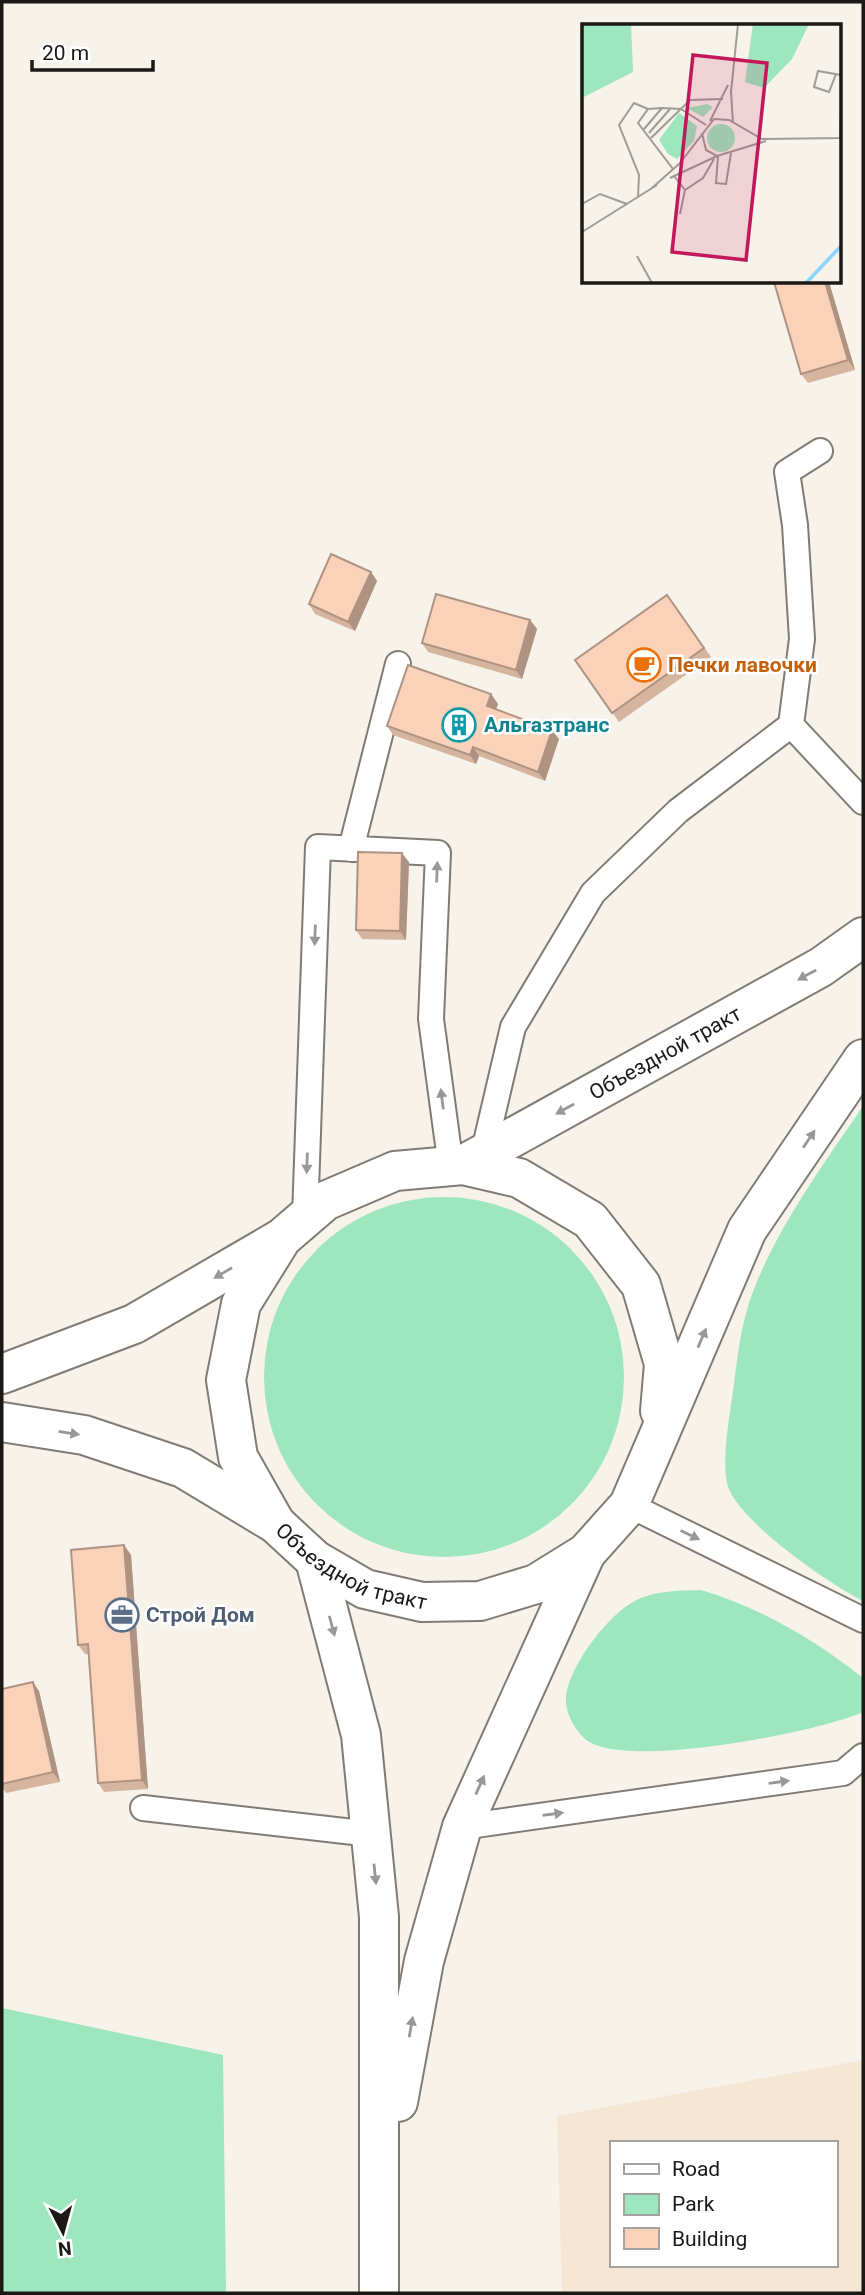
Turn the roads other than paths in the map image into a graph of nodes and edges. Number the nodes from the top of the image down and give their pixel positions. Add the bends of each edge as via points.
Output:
1 (820, 451) dead end
2 (398, 664) dead end
3 (791, 725) junction
4 (863, 802) edge
5 (351, 849) junction
6 (863, 937) edge
7 (863, 1059) edge
8 (466, 1162) junction
9 (293, 1228) junction
10 (2, 1374) edge
11 (2, 1422) edge
12 (656, 1446) junction
13 (629, 1505) junction
14 (276, 1524) junction
15 (586, 1553) junction
16 (315, 1560) junction
17 (863, 1620) edge
18 (863, 1756) edge
19 (143, 1808) dead end
20 (462, 1827) junction
21 (371, 1835) junction
22 (381, 2190) junction
23 (379, 2293) edge

1 - 3 lane via 787,472 802,639
2 - 5 lane
3 - 4 lane
3 - 8 lane via 678,811 593,893 513,1027
8 -> 5 lane via 432,1019 438,853
5 -> 9 lane via 318,847
6 -> 8 main road, Объездной тракт via 821,967
12 -> 7 main road, Объездной тракт via 747,1230
8 - 9 main road via 395,1171 325,1201
8 - 12 main road via 519,1178 590,1220 641,1285 664,1364
9 -> 10 main road via 134,1325
9 - 14 main road via 241,1304 226,1380 238,1457
11 -> 14 main road, Объездной тракт via 84,1435 183,1468
12 - 13 main road, Объездной тракт
13 - 15 main road, Объездной тракт
13 -> 17 lane
14 - 16 main road, Объездной тракт
15 - 16 main road, Объездной тракт via 536,1584 480,1601 422,1602 365,1588
20 -> 15 main road
16 -> 21 main road via 361,1735
20 -> 18 lane via 843,1773
19 - 21 lane
22 -> 20 main road via 424,1961
21 -> 22 main road via 379,1917
22 - 23 main road

